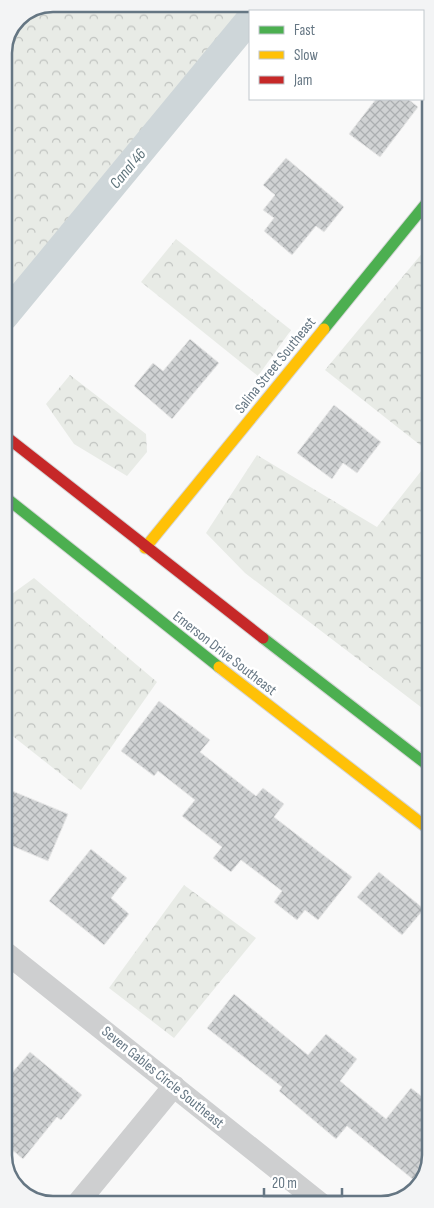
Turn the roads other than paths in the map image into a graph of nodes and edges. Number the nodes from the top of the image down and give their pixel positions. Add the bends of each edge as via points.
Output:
1 (422, 209) edge
2 (13, 442) edge
3 (13, 504) edge
4 (145, 548) junction
5 (422, 761) edge
6 (422, 824) edge
7 (12, 958) edge
8 (174, 1086) junction
9 (84, 1195) edge
10 (311, 1196) edge

1 - 4 street, Salina Street Southeast
2 - 4 street
3 - 6 street, Emerson Drive Southeast
4 - 5 street
7 - 8 street, Seven Gables Circle Southeast
8 - 9 street
8 - 10 street, Seven Gables Circle Southeast

